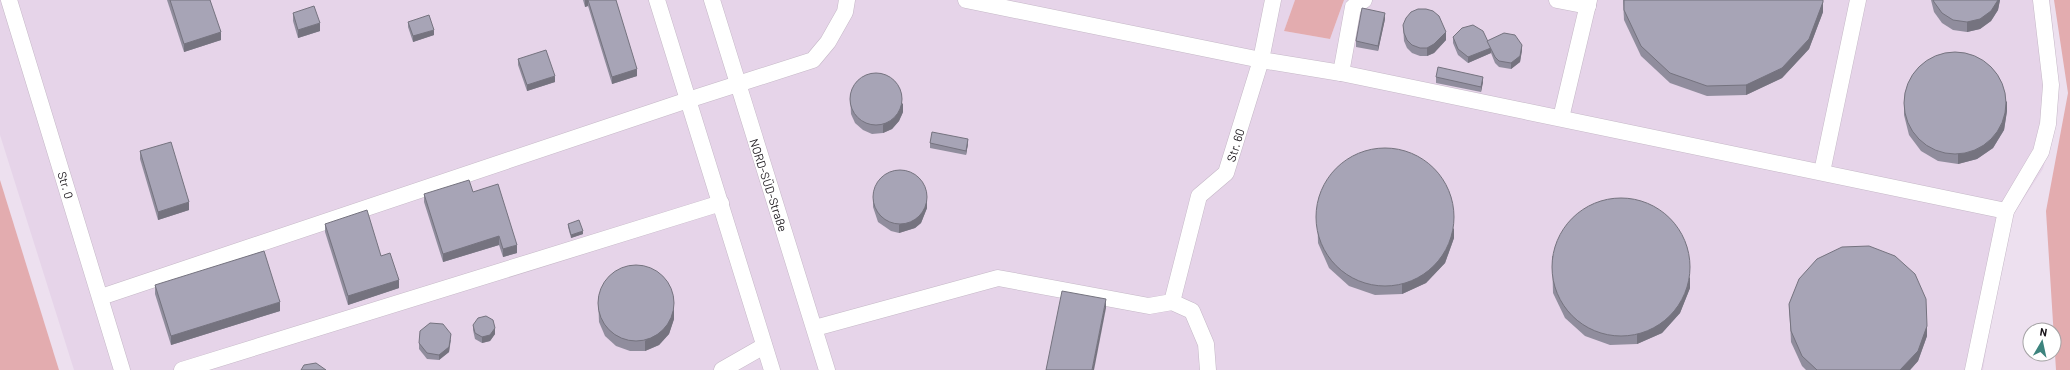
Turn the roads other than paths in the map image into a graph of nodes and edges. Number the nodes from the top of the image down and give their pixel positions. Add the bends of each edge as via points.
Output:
1 (9, 0) edge
2 (657, 0) edge
3 (712, 0) edge
4 (846, 0) edge
5 (966, 0) edge
6 (1273, 0) edge
7 (1364, 0) edge
8 (1557, 0) edge
9 (1858, 0) edge
10 (2041, 0) edge
11 (1589, 3) edge
12 (1261, 60) junction
13 (1341, 73) junction
14 (738, 85) junction
15 (688, 100) junction
16 (1561, 118) junction
17 (1822, 172) junction
18 (721, 203) junction
19 (2006, 211) junction
20 (101, 297) junction
21 (1172, 302) junction
22 (814, 328) junction
23 (764, 346) junction
24 (122, 370) edge
25 (182, 370) edge
26 (722, 370) edge
27 (772, 370) edge
28 (827, 370) edge
29 (1208, 370) edge
30 (1973, 370) edge

1 - 20 lane, Str. 0
2 - 15 lane
3 - 14 lane, NORD-SÜD-Straße
4 - 14 lane via 845,12 828,42 813,60
5 - 12 lane
6 - 12 lane, Str. 60
7 - 13 lane via 1353,7
8 - 11 lane
9 - 17 lane
10 - 19 lane via 2051,85 2048,124 2041,152
11 - 16 lane
12 - 13 lane
12 - 21 lane, Str. 60 via 1226,173 1199,196
13 - 16 lane
14 - 15 lane
14 - 22 lane, NORD-SÜD-Straße
15 - 18 lane
15 - 20 lane
16 - 17 lane
17 - 19 lane
18 - 23 lane
18 - 25 lane
19 - 30 lane
20 - 24 lane, Str. 0
21 - 22 lane via 1149,306 998,278
21 - 29 lane via 1192,311 1206,344
22 - 28 lane, NORD-SÜD-Straße
23 - 26 lane
23 - 27 lane

